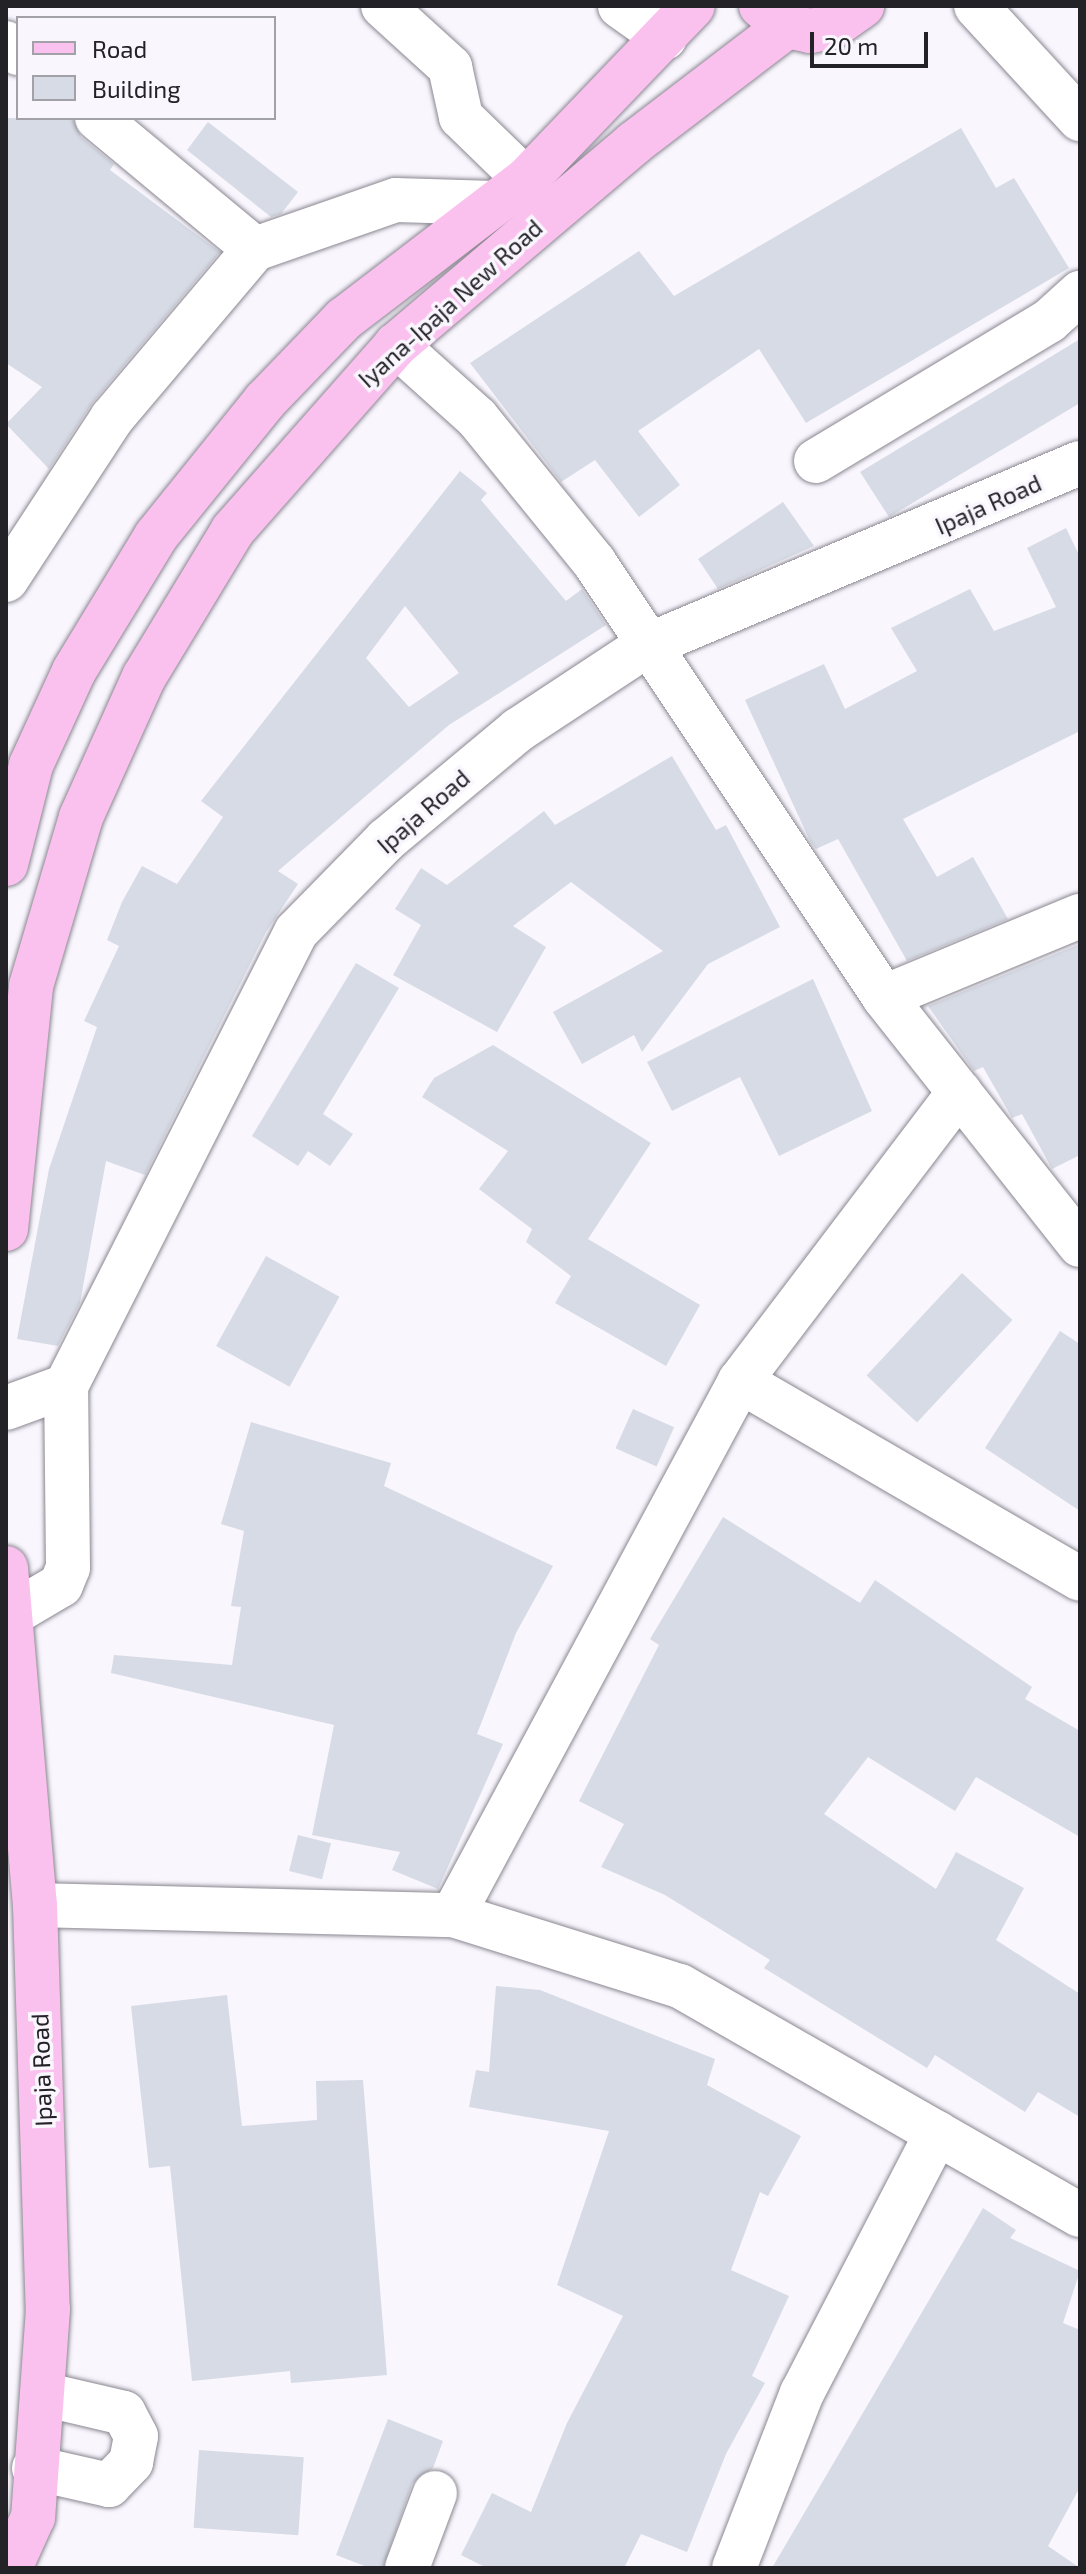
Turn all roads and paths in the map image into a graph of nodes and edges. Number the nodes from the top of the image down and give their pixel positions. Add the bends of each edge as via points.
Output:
1 (383, 6) edge
2 (620, 6) edge
3 (862, 6) edge
4 (976, 6) edge
5 (774, 16) edge
6 (679, 22) edge
7 (1080, 119) edge
8 (99, 120) edge
9 (510, 192) junction
10 (255, 249) junction
11 (1080, 293) edge
12 (396, 345) junction
13 (816, 461) dead end
14 (1080, 463) edge
15 (6, 580) edge
16 (644, 647) junction
17 (6, 864) edge
18 (1080, 916) edge
19 (884, 997) junction
20 (959, 1092) junction
21 (6, 1229) edge
22 (1075, 1232) edge
23 (740, 1381) junction
24 (66, 1386) junction
25 (6, 1408) edge
26 (6, 1568) edge
27 (1080, 1579) edge
28 (10, 1615) junction
29 (35, 1905) junction
30 (453, 1915) junction
31 (937, 2133) junction
32 (1080, 2215) edge
33 (43, 2394) junction
34 (34, 2468) junction
35 (435, 2493) dead end
36 (33, 2517) junction
37 (10, 2568) edge
38 (42, 2568) edge
39 (407, 2568) edge
40 (734, 2568) edge

1 - 9 street via 450,67 461,117
2 - 6 street
3 - 5 main road via 832,27
4 - 7 street
5 - 12 main road, Iyana-Ipaja New Road
6 - 9 main road, Iyana-Ipaja New Road
8 - 10 street
9 - 10 street via 396,200
9 - 17 main road, Iyana-Ipaja New Road via 344,319 265,401 156,536 61,698 31,765
10 - 15 street via 112,418
11 - 13 street via 1049,321
12 - 16 street via 477,418 594,562
12 - 21 main road, Iyana-Ipaja New Road via 233,530 144,677 81,817 31,986
14 - 16 street, Ipaja Road
16 - 19 street
16 - 24 street, Ipaja Road via 518,730 386,840 296,932
18 - 19 street
19 - 20 street
20 - 22 street
20 - 23 street
23 - 27 street
23 - 30 street
24 - 25 street
24 - 28 street via 68,1568 61,1585
26 - 28 main road, Ipaja Road
28 - 29 main road, Ipaja Road
29 - 30 street
29 - 33 main road, Ipaja Road via 48,2309
30 - 31 street via 680,1986
31 - 32 street
31 - 40 street via 802,2393
33 - 34 main road, Ipaja Road
33 - 34 street via 124,2413 136,2436 131,2462 109,2485
34 - 36 main road, Ipaja Road
35 - 39 street
36 - 37 main road, Ipaja Road
36 - 38 main road

